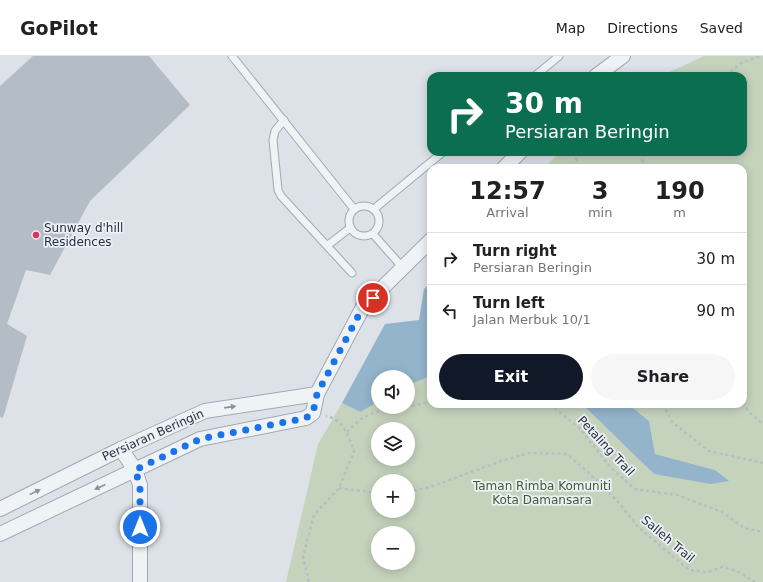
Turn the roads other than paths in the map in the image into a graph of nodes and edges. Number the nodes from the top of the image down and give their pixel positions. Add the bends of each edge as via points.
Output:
1 (232, 56) edge
2 (559, 56) edge
3 (623, 56) edge
4 (540, 72) edge
5 (601, 72) edge
6 (284, 120) junction
7 (438, 156) edge
8 (516, 156) edge
9 (428, 164) edge
10 (508, 164) edge
11 (427, 165) edge
12 (354, 209) junction
13 (374, 209) junction
14 (350, 228) junction
15 (373, 234) junction
16 (427, 244) edge
17 (328, 245) junction
18 (403, 268) junction
19 (352, 273) dead end
20 (317, 394) junction
21 (121, 449) junction
22 (135, 470) junction
23 (0, 509) edge
24 (0, 534) edge
25 (140, 582) edge

1 - 6 lane
2 - 4 lane
3 - 5 street
6 - 12 lane
6 - 17 lane via 275,131 273,140 278,190
7 - 9 lane
8 - 10 street
11 - 13 lane
12 - 13 lane via 364,205
12 - 14 lane via 348,218
13 - 15 lane via 379,222
14 - 15 lane via 358,235
14 - 17 lane
15 - 18 lane
16 - 18 street
17 - 19 lane
18 - 20 street via 363,307
21 -> 20 street, Persiaran Beringin via 205,411
20 - 22 street, Persiaran Beringin via 313,413 306,418 200,439
21 - 22 street
23 -> 21 street, Persiaran Beringin
22 -> 24 street, Persiaran Beringin
22 - 25 street via 140,485

